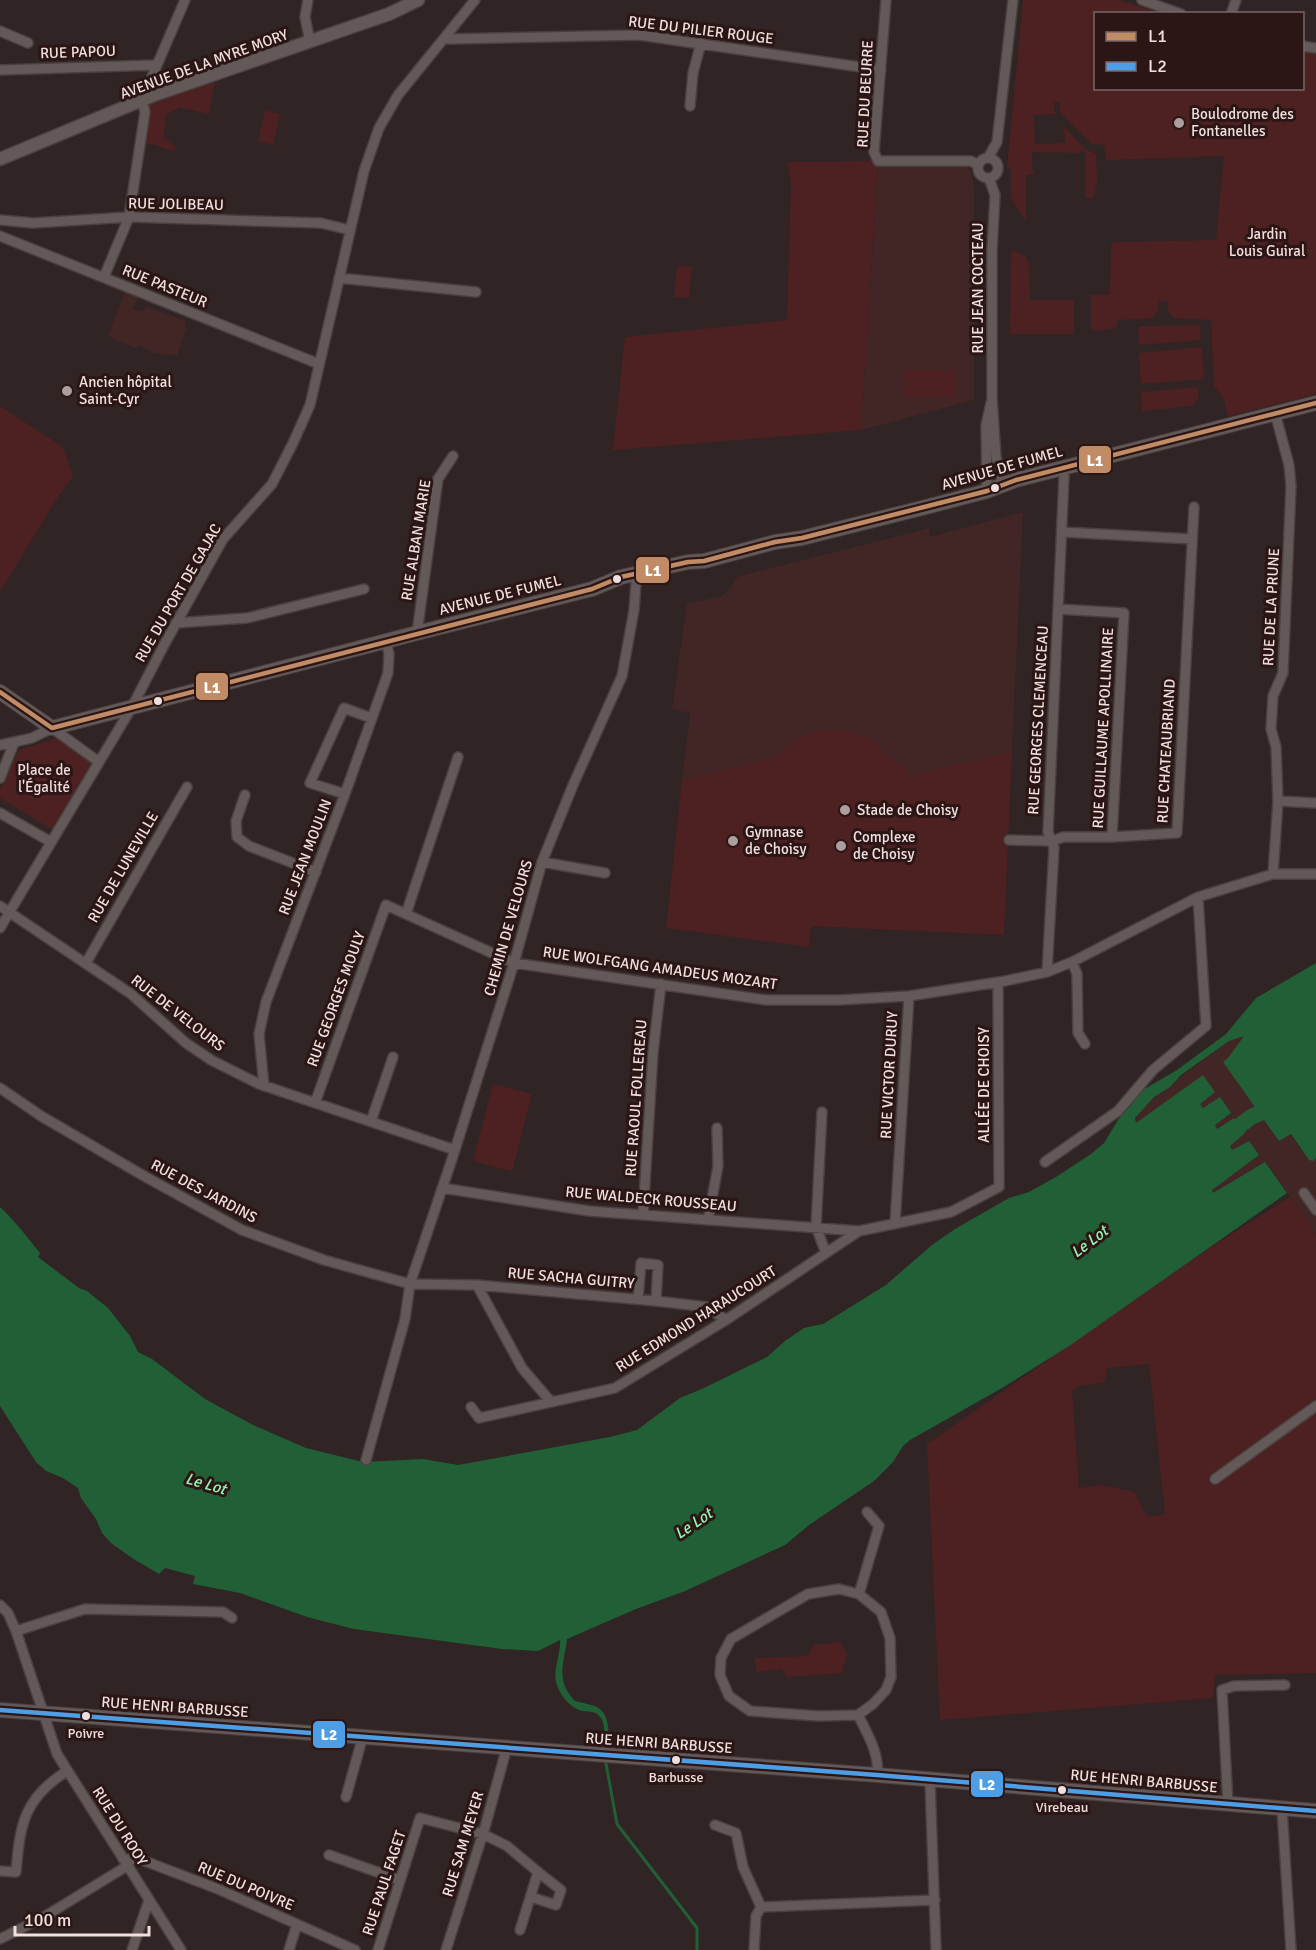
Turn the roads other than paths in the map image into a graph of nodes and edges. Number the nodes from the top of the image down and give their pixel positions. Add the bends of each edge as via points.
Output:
1 (185, 0) edge
2 (308, 0) edge
3 (418, 0) edge
4 (475, 0) edge
5 (886, 0) edge
6 (1013, 0) edge
7 (1142, 0) edge
8 (1175, 12) edge
9 (0, 31) edge
10 (445, 38) junction
11 (310, 42) junction
12 (28, 43) dead end
13 (701, 43) junction
14 (156, 65) junction
15 (0, 70) edge
16 (881, 70) junction
17 (142, 100) junction
18 (690, 106) dead end
19 (988, 158) junction
20 (0, 159) edge
21 (978, 165) junction
22 (990, 178) junction
23 (129, 218) junction
24 (0, 220) edge
25 (350, 230) junction
26 (0, 236) edge
27 (104, 277) junction
28 (339, 278) junction
29 (476, 292) dead end
30 (319, 364) junction
31 (992, 398) junction
32 (1316, 403) edge
33 (1275, 413) junction
34 (453, 456) dead end
35 (1063, 468) junction
36 (1003, 484) junction
37 (987, 491) junction
38 (1194, 507) dead end
39 (1062, 532) junction
40 (1192, 539) junction
41 (636, 579) junction
42 (364, 590) dead end
43 (1058, 609) junction
44 (176, 623) junction
45 (417, 633) junction
46 (386, 641) junction
47 (0, 692) edge
48 (132, 707) junction
49 (371, 718) junction
50 (52, 728) junction
51 (14, 742) junction
52 (0, 745) edge
53 (458, 757) dead end
54 (99, 762) junction
55 (0, 778) edge
56 (187, 787) dead end
57 (345, 794) junction
58 (245, 795) dead end
59 (1278, 801) junction
60 (1316, 803) edge
61 (0, 813) edge
62 (1112, 837) junction
63 (1009, 840) dead end
64 (1053, 841) junction
65 (51, 843) junction
66 (543, 862) junction
67 (316, 872) junction
68 (605, 873) dead end
69 (1273, 874) junction
70 (1316, 874) edge
71 (1198, 897) junction
72 (386, 905) joint
73 (0, 906) edge
74 (11, 913) junction
75 (406, 914) junction
76 (0, 928) edge
77 (1072, 962) junction
78 (86, 963) junction
79 (514, 963) junction
80 (1047, 972) junction
81 (998, 982) junction
82 (661, 984) junction
83 (909, 996) junction
84 (1085, 1044) dead end
85 (393, 1057) dead end
86 (264, 1086) junction
87 (0, 1088) edge
88 (315, 1103) junction
89 (822, 1112) dead end
90 (371, 1122) junction
91 (717, 1128) dead end
92 (455, 1150) junction
93 (1045, 1162) dead end
94 (999, 1187) joint
95 (442, 1188) junction
96 (1304, 1193) dead end
97 (1316, 1210) edge
98 (643, 1215) junction
99 (708, 1220) junction
100 (895, 1224) junction
101 (816, 1227) junction
102 (858, 1231) junction
103 (826, 1253) junction
104 (410, 1284) junction
105 (477, 1285) junction
106 (639, 1299) junction
107 (656, 1301) junction
108 (726, 1320) junction
109 (551, 1402) junction
110 (1316, 1406) edge
111 (471, 1407) dead end
112 (366, 1460) dead end
113 (1215, 1479) dead end
114 (867, 1512) dead end
115 (859, 1594) junction
116 (0, 1605) edge
117 (232, 1618) dead end
118 (16, 1631) junction
119 (1285, 1685) dead end
120 (0, 1710) edge
121 (43, 1714) junction
122 (858, 1715) junction
123 (363, 1736) junction
124 (507, 1747) junction
125 (67, 1771) junction
126 (877, 1775) junction
127 (930, 1780) junction
128 (346, 1797) dead end
129 (1228, 1805) junction
130 (1282, 1809) junction
131 (1316, 1811) edge
132 (715, 1825) dead end
133 (483, 1834) junction
134 (329, 1856) dead end
135 (125, 1862) junction
136 (0, 1871) edge
137 (16, 1872) junction
138 (538, 1872) junction
139 (400, 1880) junction
140 (14, 1884) dead end
141 (531, 1897) junction
142 (149, 1900) junction
143 (935, 1900) junction
144 (761, 1907) junction
145 (297, 1924) junction
146 (520, 1930) dead end
147 (0, 1939) edge
148 (179, 1949) edge
149 (132, 1950) edge
150 (289, 1950) edge
151 (355, 1950) edge
152 (378, 1950) edge
153 (446, 1950) edge
154 (754, 1950) edge
155 (936, 1950) edge
156 (1290, 1950) edge

1 - 14 street
2 - 11 street via 305,17
3 - 11 street, AVENUE DE LA MYRE MORY
4 - 10 street, RUE DU PORT DE GAJAC
5 - 16 street, RUE DU BEURRE
6 - 19 street via 997,142
7 - 8 street
9 - 12 street
10 - 13 street, RUE DU PILIER ROUGE via 639,35
10 - 25 street, RUE DU PORT DE GAJAC via 398,95 379,128
11 - 17 street, AVENUE DE LA MYRE MORY
13 - 16 street, RUE DU PILIER ROUGE
13 - 18 street
14 - 15 street, RUE PAPOU
14 - 17 street
16 - 21 street, RUE DU BEURRE via 874,152 878,161 971,161
17 - 20 street, AVENUE DE LA MYRE MORY
17 - 23 street via 145,112
19 - 21 street
19 - 22 street via 998,166
21 - 22 street via 980,175
22 - 31 street, RUE JEAN COCTEAU via 995,195
23 - 24 street, RUE JOLIBEAU
23 - 25 street, RUE JOLIBEAU via 321,223
23 - 27 street
25 - 28 street, RUE DU PORT DE GAJAC
26 - 27 street, RUE PASTEUR
27 - 30 street, RUE PASTEUR
28 - 29 street
28 - 30 street, RUE DU PORT DE GAJAC
30 - 44 street, RUE DU PORT DE GAJAC via 310,405 272,484 224,539
31 - 36 street, RUE JEAN COCTEAU via 996,458
31 - 37 street, RUE JEAN COCTEAU via 986,425
32 - 33 main road, AVENUE DE FUMEL
33 - 35 main road, AVENUE DE FUMEL
33 - 59 street, RUE DE LA PRUNE via 1291,486 1283,673 1273,696 1271,729 1276,747
34 - 45 street, RUE ALBAN MARIE via 438,479
35 - 36 main road, AVENUE DE FUMEL
35 - 39 street, RUE GEORGES CLEMENCEAU
36 - 37 main road, AVENUE DE FUMEL
37 - 41 main road, AVENUE DE FUMEL via 688,562
38 - 40 street, RUE CHATEAUBRIAND
39 - 40 street
39 - 43 street, RUE GEORGES CLEMENCEAU
40 - 62 street, RUE CHATEAUBRIAND via 1177,833
41 - 45 main road, AVENUE DE FUMEL via 621,578
41 - 66 street, CHEMIN DE VELOURS via 622,676
42 - 44 street via 247,618
43 - 62 street, RUE GUILLAUME APOLLINAIRE via 1124,613
43 - 64 street, RUE GEORGES CLEMENCEAU via 1048,832
44 - 48 street, RUE DU PORT DE GAJAC
45 - 46 main road, AVENUE DE FUMEL
46 - 48 main road, AVENUE DE FUMEL
46 - 49 street, RUE JEAN MOULIN via 388,674
47 - 50 main road
48 - 50 main road, AVENUE DE FUMEL
48 - 54 street, RUE DU PORT DE GAJAC
49 - 57 street, RUE JEAN MOULIN
49 - 57 street via 344,708 310,783
50 - 51 street
50 - 54 street
51 - 52 street
51 - 55 street
53 - 75 street
54 - 65 street, RUE DU PORT DE GAJAC
56 - 78 street, RUE DE LUNEVILLE
57 - 67 street, RUE JEAN MOULIN
58 - 67 street via 236,821 237,837 249,846
59 - 60 street
59 - 69 street, RUE DE LA PRUNE
61 - 65 street
62 - 64 street, RUE CHATEAUBRIAND via 1063,837
63 - 64 street, RUE CHATEAUBRIAND
64 - 80 street, RUE GEORGES CLEMENCEAU
65 - 74 street, RUE DU PORT DE GAJAC
66 - 68 street
66 - 79 street, CHEMIN DE VELOURS
67 - 86 street, RUE JEAN MOULIN via 266,1002 259,1034
69 - 70 street, RUE VICTOR DURUY
69 - 71 street, RUE VICTOR DURUY
71 - 77 street, RUE VICTOR DURUY
71 - 93 street via 1206,1026 1153,1070 1118,1111
72 - 75 street, RUE WOLFGANG AMADEUS MOZART
72 - 88 street, RUE GEORGES MOULY
73 - 74 street, RUE DE VELOURS
74 - 76 street, RUE DU PORT DE GAJAC
74 - 78 street, RUE DE VELOURS
75 - 79 street, RUE WOLFGANG AMADEUS MOZART
77 - 80 street, RUE VICTOR DURUY
77 - 84 street via 1077,974 1078,1033
78 - 86 street, RUE DE VELOURS via 211,1060
79 - 82 street, RUE WOLFGANG AMADEUS MOZART
79 - 92 street, CHEMIN DE VELOURS
80 - 81 street, RUE VICTOR DURUY
81 - 83 street, RUE VICTOR DURUY
81 - 94 street, ALLÉE DE CHOISY
82 - 83 street, RUE WOLFGANG AMADEUS MOZART via 766,999
82 - 98 street, RUE RAOUL FOLLEREAU
83 - 100 street, RUE VICTOR DURUY
85 - 90 street
86 - 88 street, RUE DE VELOURS
87 - 104 street, RUE DES JARDINS via 41,1116 242,1230 324,1260
88 - 90 street, RUE DE VELOURS
89 - 101 street
90 - 92 street, RUE DE VELOURS
91 - 99 street via 718,1166
92 - 95 street, CHEMIN DE VELOURS
94 - 100 street, RUE EDMOND HARAUCOURT via 951,1212
95 - 98 street, RUE WALDECK ROUSSEAU via 589,1211
95 - 104 street, CHEMIN DE VELOURS
96 - 97 street
98 - 99 street, RUE WALDECK ROUSSEAU
99 - 101 street, RUE WALDECK ROUSSEAU
100 - 102 street, RUE EDMOND HARAUCOURT
101 - 102 street, RUE WALDECK ROUSSEAU
101 - 103 street
102 - 103 street, RUE EDMOND HARAUCOURT
103 - 108 street, RUE EDMOND HARAUCOURT
104 - 105 street, RUE SACHA GUITRY
104 - 112 street, CHEMIN DE VELOURS via 405,1319
105 - 106 street, RUE SACHA GUITRY
105 - 109 street via 522,1368
106 - 107 street, RUE SACHA GUITRY
106 - 107 street via 641,1263 658,1265
107 - 108 street, RUE SACHA GUITRY via 707,1307
108 - 109 street, RUE EDMOND HARAUCOURT via 615,1388
109 - 111 street, RUE EDMOND HARAUCOURT via 479,1418
110 - 113 street
114 - 115 street via 879,1526
115 - 122 street via 880,1612 890,1638 891,1677 886,1690
115 - 122 street via 838,1589 808,1594 744,1630 730,1639 721,1658 720,1675 729,1696 750,1710
116 - 118 street, RUE DU ROOY via 8,1612
117 - 118 street via 222,1612 85,1609
118 - 121 street, RUE DU ROOY
119 - 129 street via 1234,1686 1222,1690
120 - 121 main road, RUE HENRI BARBUSSE
121 - 123 main road, RUE HENRI BARBUSSE
121 - 125 street, RUE DU ROOY
122 - 126 street via 878,1761
123 - 124 main road, RUE HENRI BARBUSSE
123 - 128 street
124 - 126 main road, RUE HENRI BARBUSSE
124 - 133 street, RUE SAM MEYER
125 - 135 street, RUE DU ROOY
125 - 137 street via 50,1782 30,1805 20,1832
126 - 127 main road, RUE HENRI BARBUSSE
127 - 129 main road, RUE HENRI BARBUSSE
127 - 143 street
129 - 130 main road, RUE HENRI BARBUSSE
130 - 131 main road, RUE HENRI BARBUSSE
130 - 156 street
132 - 144 street via 736,1833 742,1867
133 - 138 street via 507,1846
133 - 139 street, RUE PAUL FAGET via 420,1818
133 - 153 street, RUE SAM MEYER
134 - 139 street
135 - 142 street, RUE DU ROOY
135 - 145 street, RUE DU POIVRE via 142,1860
135 - 147 street via 42,1918
136 - 137 street
137 - 140 street
138 - 141 street
138 - 141 street via 561,1890 556,1905
139 - 152 street, RUE PAUL FAGET
141 - 146 street
142 - 148 street, RUE DU ROOY
142 - 149 street
143 - 144 street
143 - 155 street
144 - 154 street via 756,1916
145 - 150 street
145 - 151 street, RUE DU POIVRE

